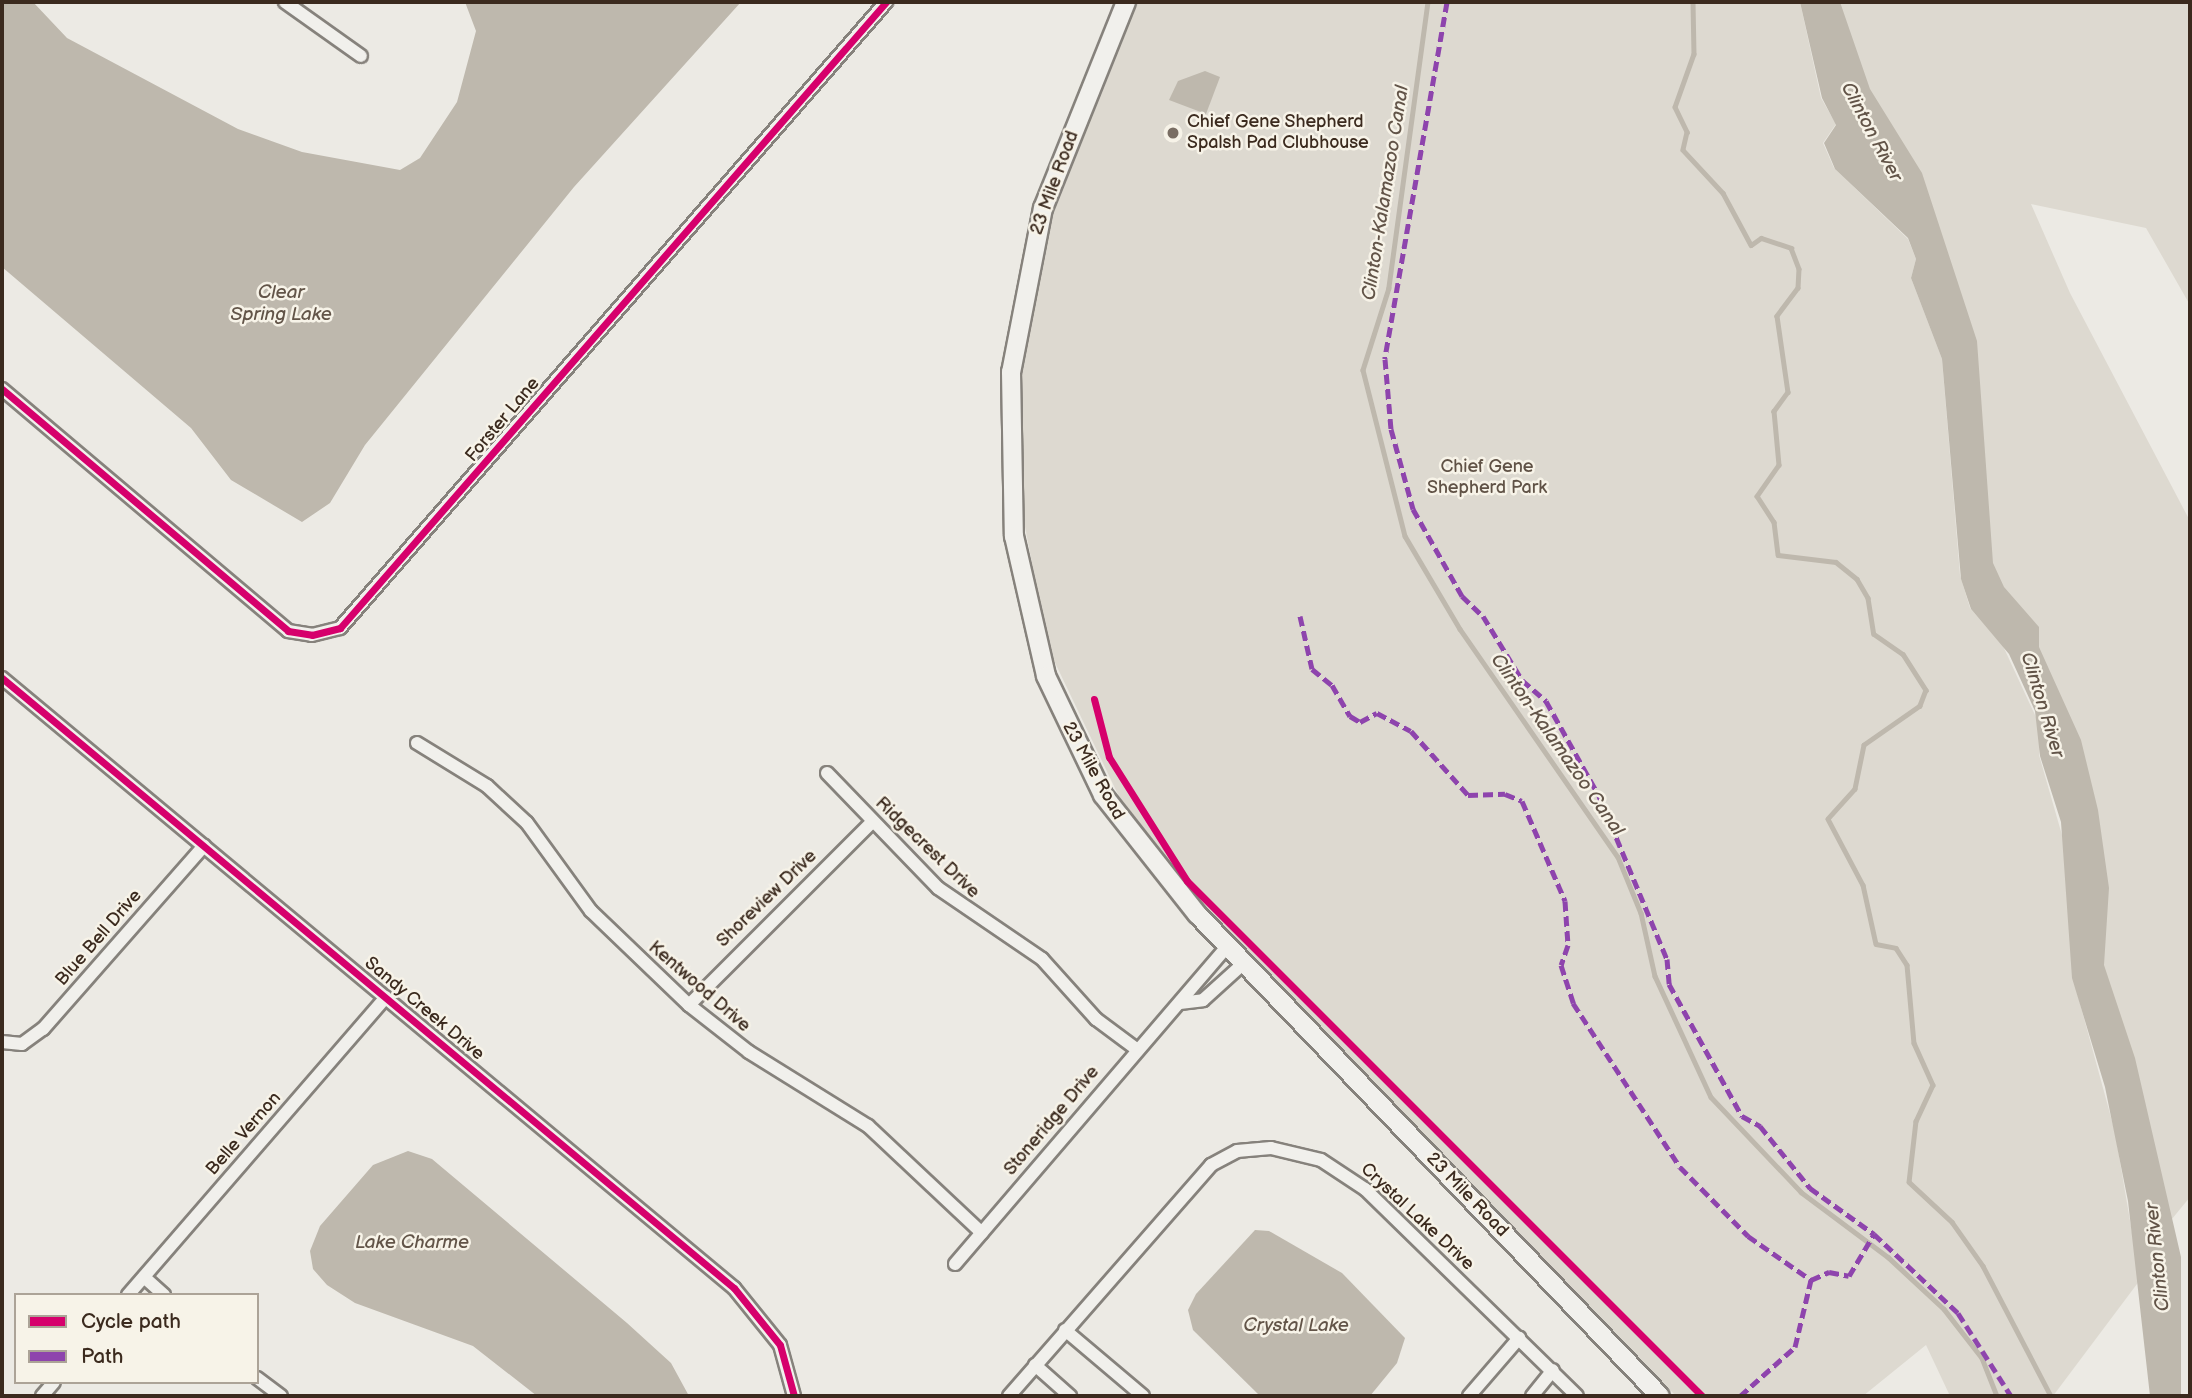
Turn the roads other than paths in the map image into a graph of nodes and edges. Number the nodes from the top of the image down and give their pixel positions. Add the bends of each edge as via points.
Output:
1 (285, 2) edge
2 (886, 2) edge
3 (1126, 2) edge
4 (360, 56) dead end
5 (2, 389) edge
6 (2, 678) edge
7 (417, 743) dead end
8 (827, 773) dead end
9 (873, 821) junction
10 (204, 846) junction
11 (1227, 946) junction
12 (1244, 963) junction
13 (386, 997) junction
14 (1180, 1003) junction
15 (689, 1005) junction
16 (2, 1042) edge
17 (1135, 1048) junction
18 (982, 1233) junction
19 (955, 1264) dead end
20 (144, 1277) junction
21 (130, 1293) edge
22 (162, 1293) edge
23 (1065, 1330) junction
24 (1519, 1338) junction
25 (1035, 1365) junction
26 (1553, 1370) junction
27 (259, 1380) edge
28 (794, 1393) edge
29 (281, 1396) edge
30 (1009, 1396) edge
31 (1070, 1396) edge
32 (1143, 1396) edge
33 (1469, 1396) edge
34 (1532, 1396) edge
35 (1577, 1396) edge
36 (1660, 1396) edge

1 - 4 street
2 - 5 street, Forster Lane via 340,628 312,635 288,631
3 - 11 main road, 23 Mile Road via 1043,208 1027,271 1011,372 1013,525 1034,643 1072,736 1123,824
6 - 10 street, Sandy Creek Drive
7 - 15 street, Kentwood Drive via 487,786 527,823 591,911
8 - 9 street, Ridgecrest Drive
9 - 15 street, Shoreview Drive
9 - 17 street, Ridgecrest Drive via 938,888 1042,959 1096,1019
10 - 13 street, Sandy Creek Drive
10 - 16 street, Blue Bell Drive via 43,1030 15,1046
11 - 12 main road, 23 Mile Road
11 - 14 street, Stoneridge Drive
12 - 14 street, Stoneridge Drive via 1203,1000
12 - 36 main road, 23 Mile Road
13 - 20 street, Belle Vernon
13 - 28 street, Sandy Creek Drive via 734,1288 767,1323
14 - 17 street, Stoneridge Drive
15 - 18 street, Kentwood Drive via 888,1142
17 - 18 street, Stoneridge Drive
18 - 19 street, Stoneridge Drive
20 - 21 street, Belle Vernon
20 - 22 street
23 - 24 street, Crystal Lake Drive via 1211,1165 1237,1151 1271,1148 1321,1160 1366,1189
23 - 25 street, Crystal Lake Drive
23 - 32 street
24 - 26 street, Crystal Lake Drive
24 - 33 street
25 - 30 street, Crystal Lake Drive
25 - 31 street
26 - 34 street
26 - 35 street, Crystal Lake Drive
27 - 29 street

